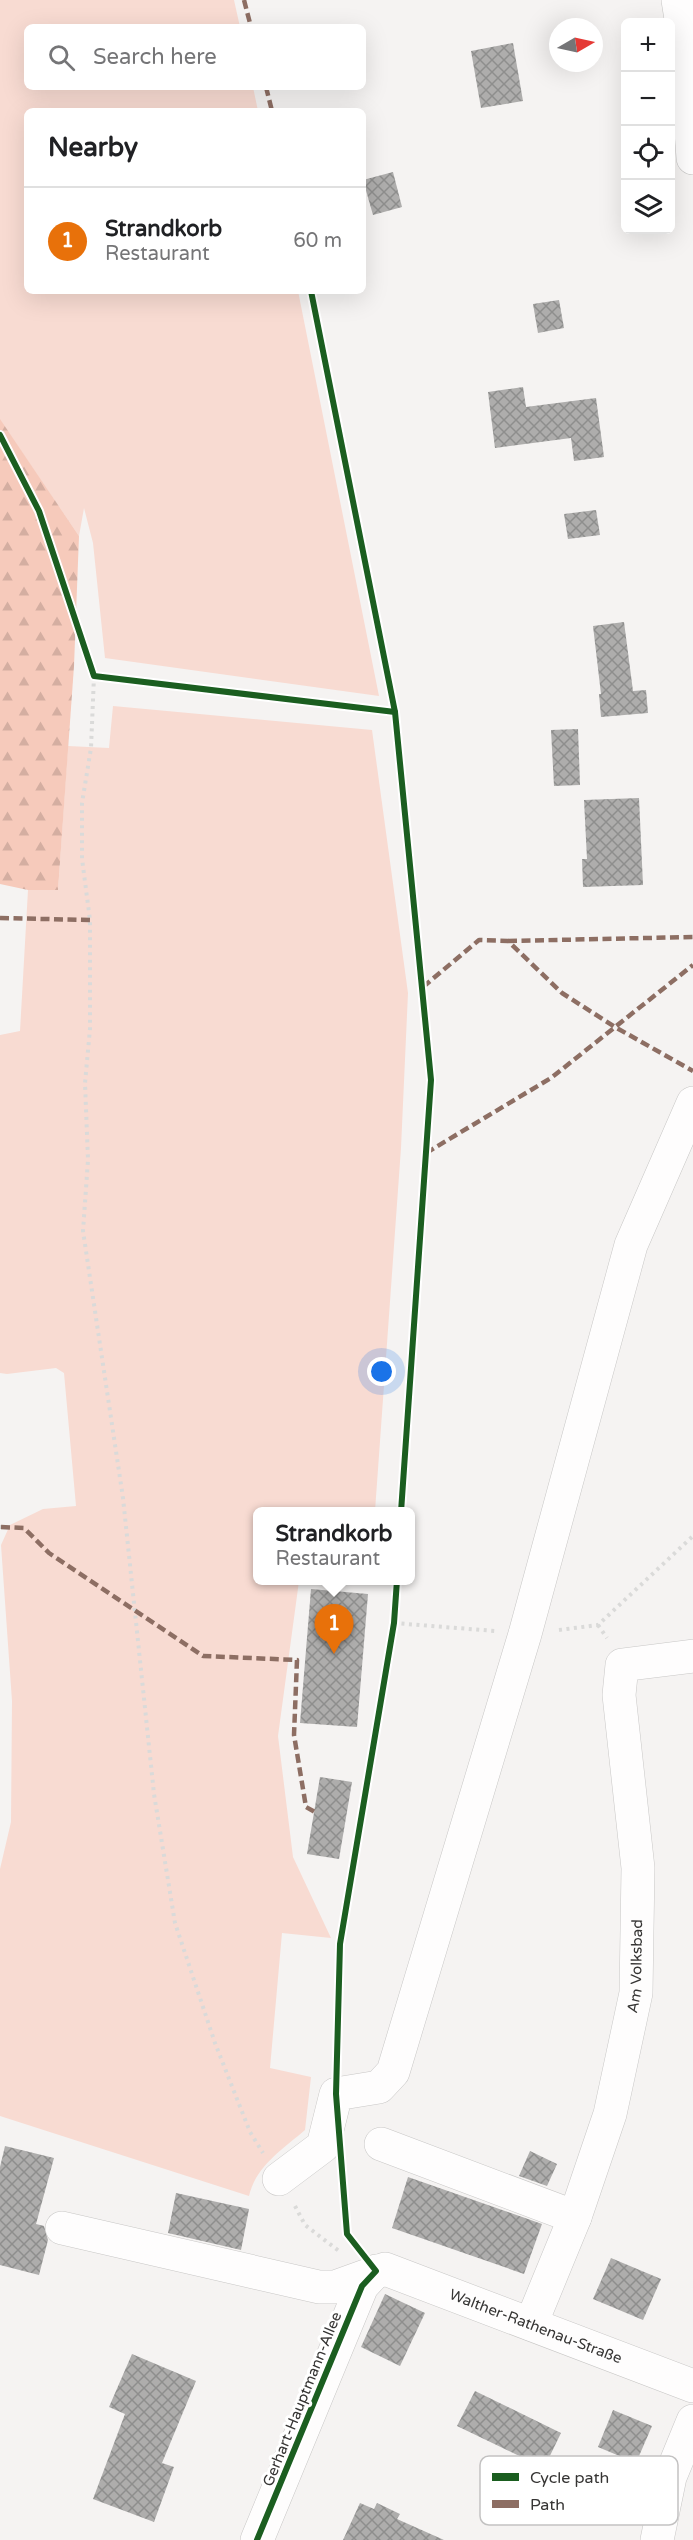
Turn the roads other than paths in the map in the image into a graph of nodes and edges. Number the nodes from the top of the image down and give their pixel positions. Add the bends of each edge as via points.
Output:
1 (678, 0) edge
2 (693, 158) edge
3 (693, 1103) edge
4 (693, 1656) edge
5 (381, 2144) dead end
6 (279, 2179) road end
7 (575, 2217) junction
8 (62, 2228) dead end
9 (376, 2271) junction
10 (531, 2324) junction
11 (693, 2386) edge
12 (693, 2421) edge
13 (678, 2458) edge
14 (660, 2525) edge
15 (257, 2540) edge
16 (657, 2540) edge

1 - 2 street
3 - 6 street via 630,1245 525,1634 393,2072 380,2087 336,2094 323,2146
4 - 7 street, Am Volksbad via 622,1665 619,1695 638,1868 636,1994 610,2115
5 - 7 street
7 - 10 street, Am Volksbad
8 - 9 street via 319,2288 335,2287
9 - 10 street, Walther-Rathenau-Straße via 398,2273
9 - 15 street, Gerhart-Hauptmann-Allee via 362,2286
10 - 11 street, Walther-Rathenau-Straße
12 - 13 street
14 - 16 street

